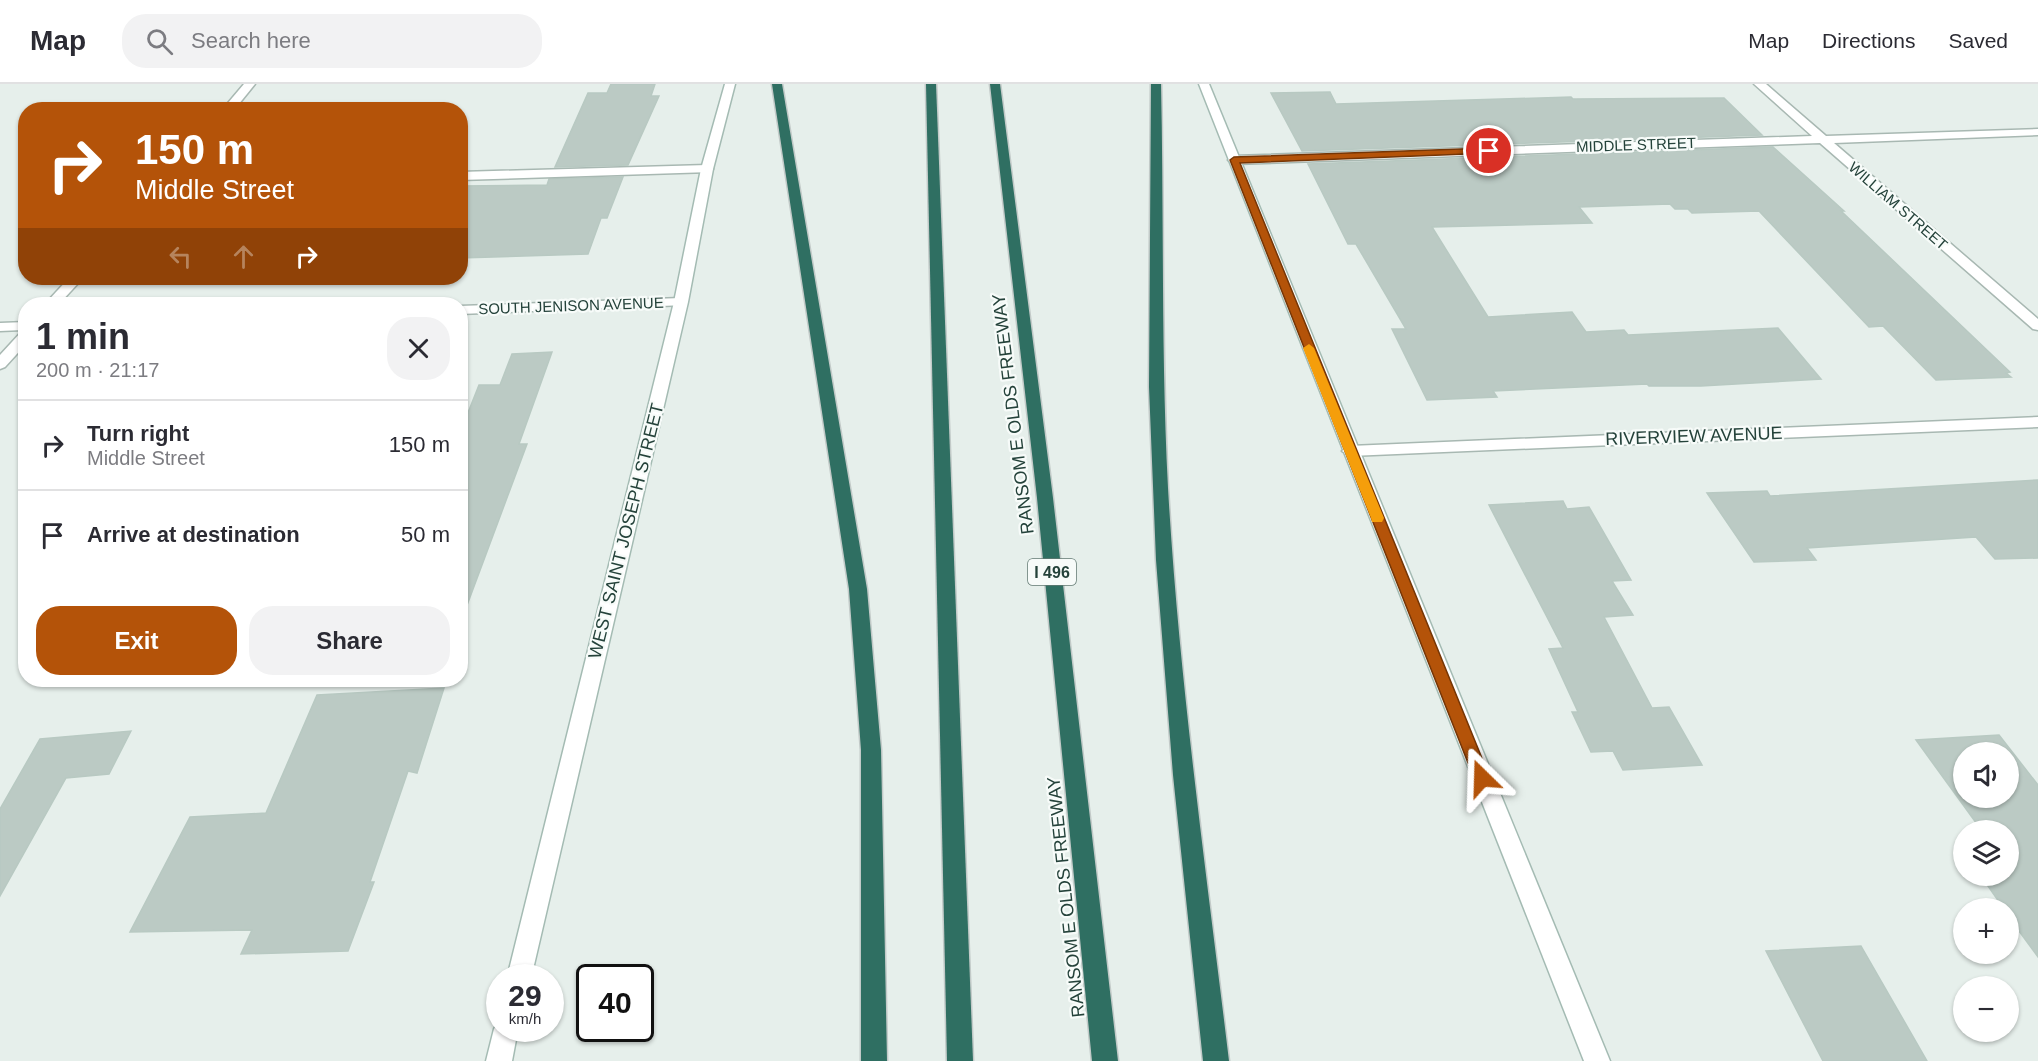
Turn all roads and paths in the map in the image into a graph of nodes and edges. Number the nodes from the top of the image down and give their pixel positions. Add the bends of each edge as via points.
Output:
1 (250, 84) edge
2 (730, 84) edge
3 (777, 84) edge
4 (931, 84) edge
5 (995, 84) edge
6 (1156, 84) edge
7 (1204, 84) edge
8 (1759, 84) edge
9 (234, 102) edge
10 (2038, 132) edge
11 (1821, 139) junction
12 (1234, 160) junction
13 (707, 168) junction
14 (468, 176) edge
15 (70, 285) edge
16 (58, 297) edge
17 (681, 302) junction
18 (468, 310) edge
19 (18, 326) edge
20 (2038, 326) edge
21 (0, 327) edge
22 (18, 343) edge
23 (0, 364) edge
24 (2038, 422) edge
25 (1350, 451) junction
26 (522, 964) edge
27 (503, 1042) edge
28 (499, 1061) edge
29 (874, 1061) edge
30 (960, 1061) edge
31 (1105, 1061) edge
32 (1216, 1061) edge
33 (1597, 1061) edge

1 - 9 street
2 - 13 street, WEST SAINT JOSEPH STREET
3 - 29 highway via 858,589 871,750
4 - 30 highway
5 - 31 highway, RANSOM E OLDS FREEWAY / I 496 via 1046,509
6 - 32 highway via 1162,508 1184,775
7 - 12 street
8 - 11 street, WILLIAM STREET
10 - 11 street, MIDDLE STREET
11 - 12 street, MIDDLE STREET
11 - 20 street, WILLIAM STREET
12 - 25 street
13 - 14 street
13 - 17 street, WEST SAINT JOSEPH STREET
15 - 16 street
17 - 18 street, SOUTH JENISON AVENUE
17 - 26 street, WEST SAINT JOSEPH STREET
19 - 21 street
22 - 23 street
24 - 25 street, RIVERVIEW AVENUE
25 - 33 street
27 - 28 street

